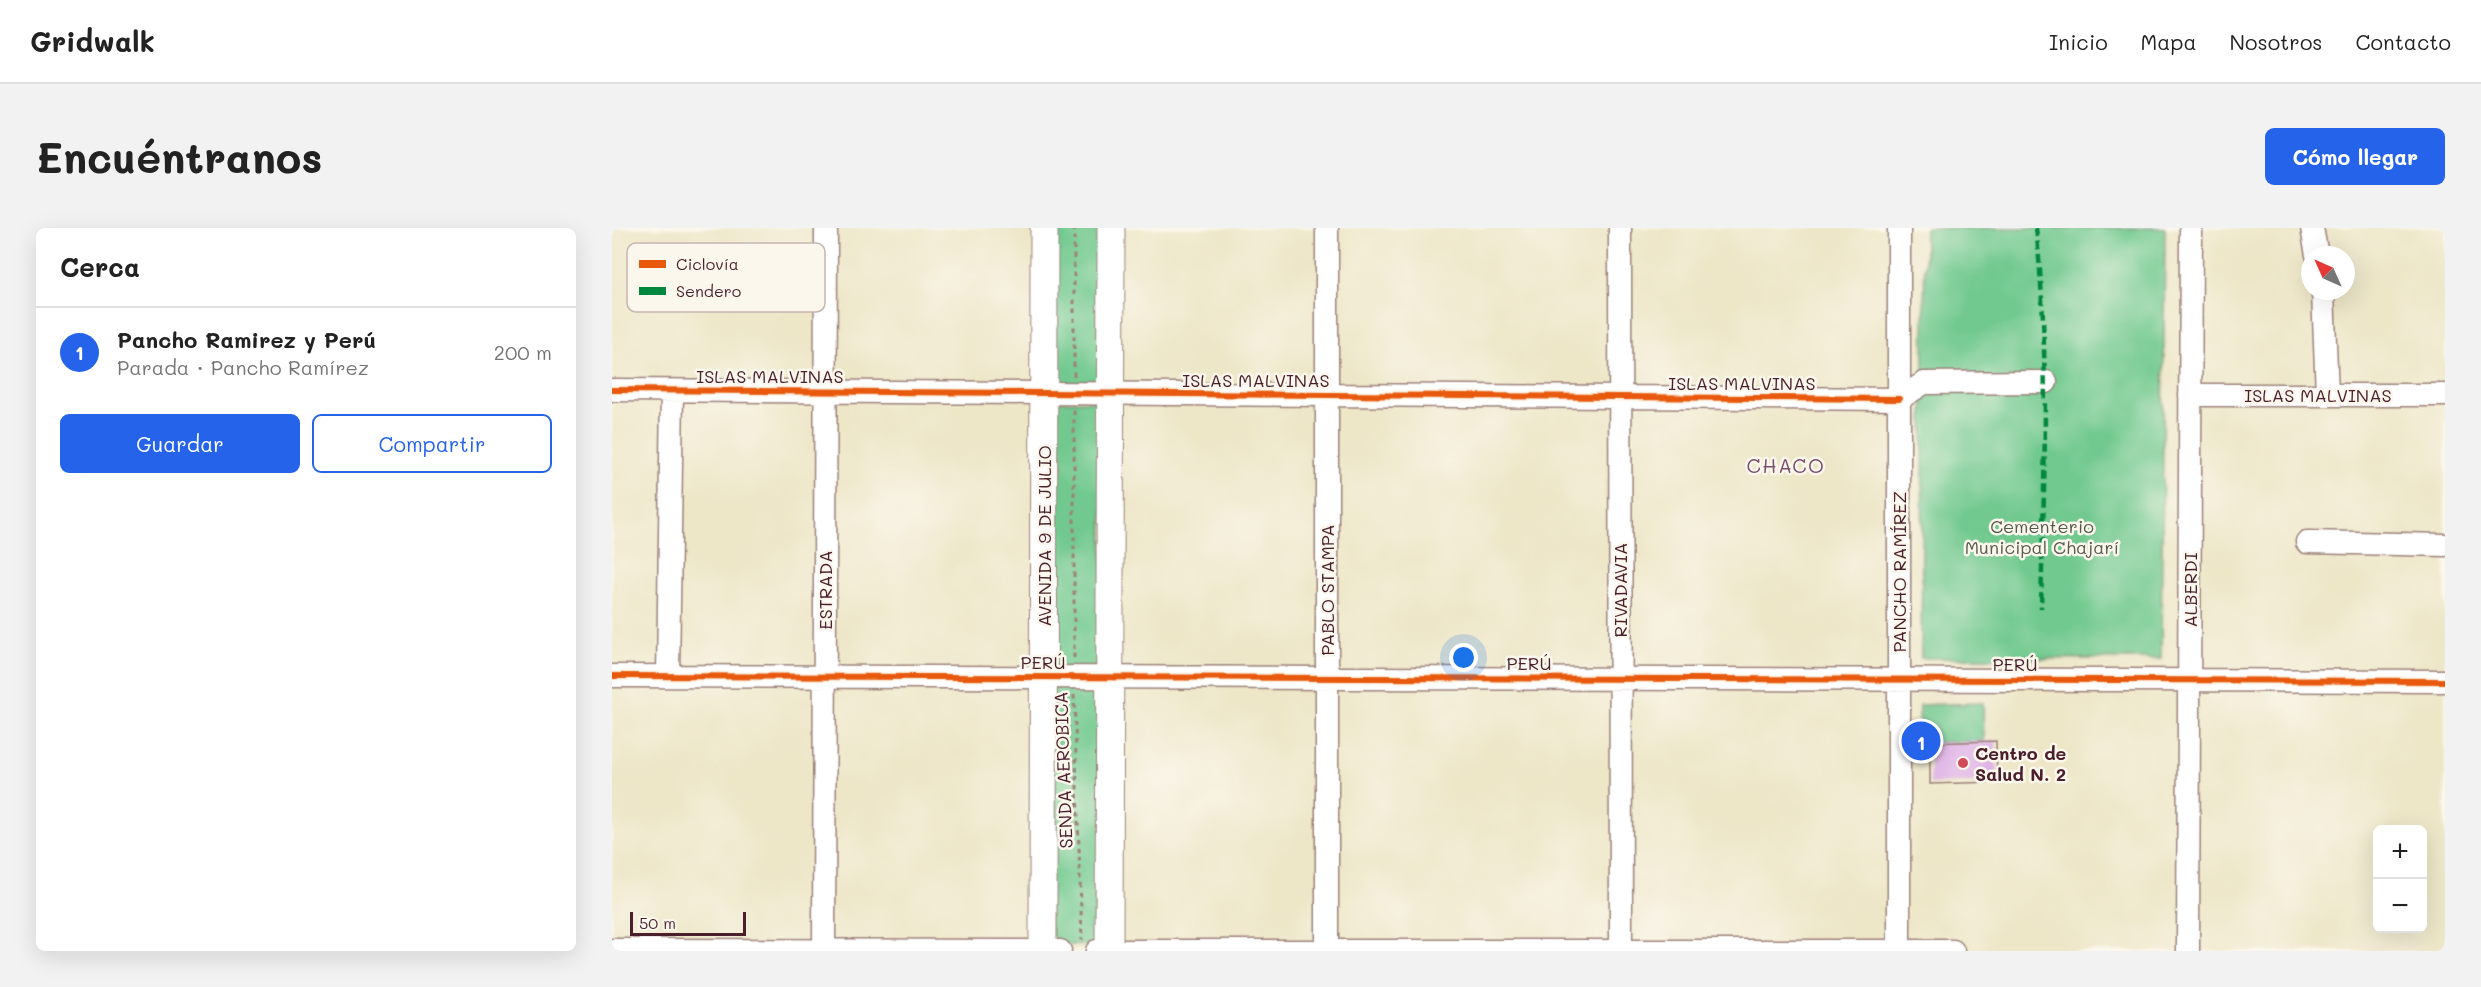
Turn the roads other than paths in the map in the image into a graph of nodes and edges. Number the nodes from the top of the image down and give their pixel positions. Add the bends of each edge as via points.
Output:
1 (826, 228) edge
2 (1044, 228) edge
3 (1111, 228) edge
4 (1327, 228) edge
5 (1620, 228) edge
6 (1899, 228) edge
7 (2191, 228) edge
8 (2312, 228) edge
9 (2315, 246) edge
10 (2323, 300) edge
11 (2046, 382) dead end
12 (612, 390) edge
13 (672, 391) junction
14 (825, 392) junction
15 (1044, 393) junction
16 (1111, 394) junction
17 (1327, 395) junction
18 (2190, 395) junction
19 (2327, 395) junction
20 (2445, 395) edge
21 (1620, 397) junction
22 (1899, 399) junction
23 (2307, 542) dead end
24 (2445, 545) edge
25 (612, 676) edge
26 (668, 676) junction
27 (825, 676) junction
28 (1043, 677) junction
29 (1110, 677) junction
30 (1327, 678) junction
31 (1621, 678) junction
32 (1899, 679) junction
33 (2189, 680) junction
34 (2445, 681) edge
35 (612, 950) edge
36 (824, 951) edge
37 (1043, 951) edge
38 (1060, 951) edge
39 (1097, 951) edge
40 (1109, 951) edge
41 (1327, 951) edge
42 (1621, 951) edge
43 (1899, 951) edge
44 (1953, 951) edge
45 (2188, 951) edge

1 - 14 street, ESTRADA
2 - 15 main road, AVENIDA 9 DE JULIO
3 - 16 main road
4 - 17 street, PABLO STAMPA
5 - 21 street, RIVADAVIA
6 - 22 street, PANCHO RAMÍREZ
7 - 18 street, ALBERDI
8 - 9 street
10 - 19 street
11 - 22 street via 1924,383
12 - 13 street, ISLAS MALVINAS
13 - 14 street, ISLAS MALVINAS
13 - 26 street
14 - 15 street, ISLAS MALVINAS
14 - 27 street, ESTRADA
15 - 16 street, ISLAS MALVINAS
15 - 28 main road, AVENIDA 9 DE JULIO
16 - 17 street, ISLAS MALVINAS
16 - 29 main road
17 - 21 street, ISLAS MALVINAS
17 - 30 street, PABLO STAMPA
18 - 19 street, ISLAS MALVINAS
18 - 33 street, ALBERDI
19 - 20 street, ISLAS MALVINAS
21 - 22 street, ISLAS MALVINAS
21 - 31 street, RIVADAVIA
22 - 32 street, PANCHO RAMÍREZ
23 - 24 street
25 - 26 street, PERÚ
26 - 27 street, PERÚ
27 - 28 street, PERÚ
27 - 36 street, ESTRADA
28 - 29 street, PERÚ
28 - 37 main road, AVENIDA 9 DE JULIO
29 - 30 street, PERÚ
29 - 40 main road
30 - 31 street, PERÚ
30 - 41 street, PABLO STAMPA
31 - 32 street, PERÚ
31 - 42 street, RIVADAVIA
32 - 33 street, PERÚ
32 - 43 street, PANCHO RAMÍREZ
33 - 34 street, PERÚ
33 - 45 street, ALBERDI
35 - 36 street
36 - 37 street
37 - 38 street
39 - 40 street
40 - 41 street
41 - 42 street
42 - 43 street
43 - 44 street

